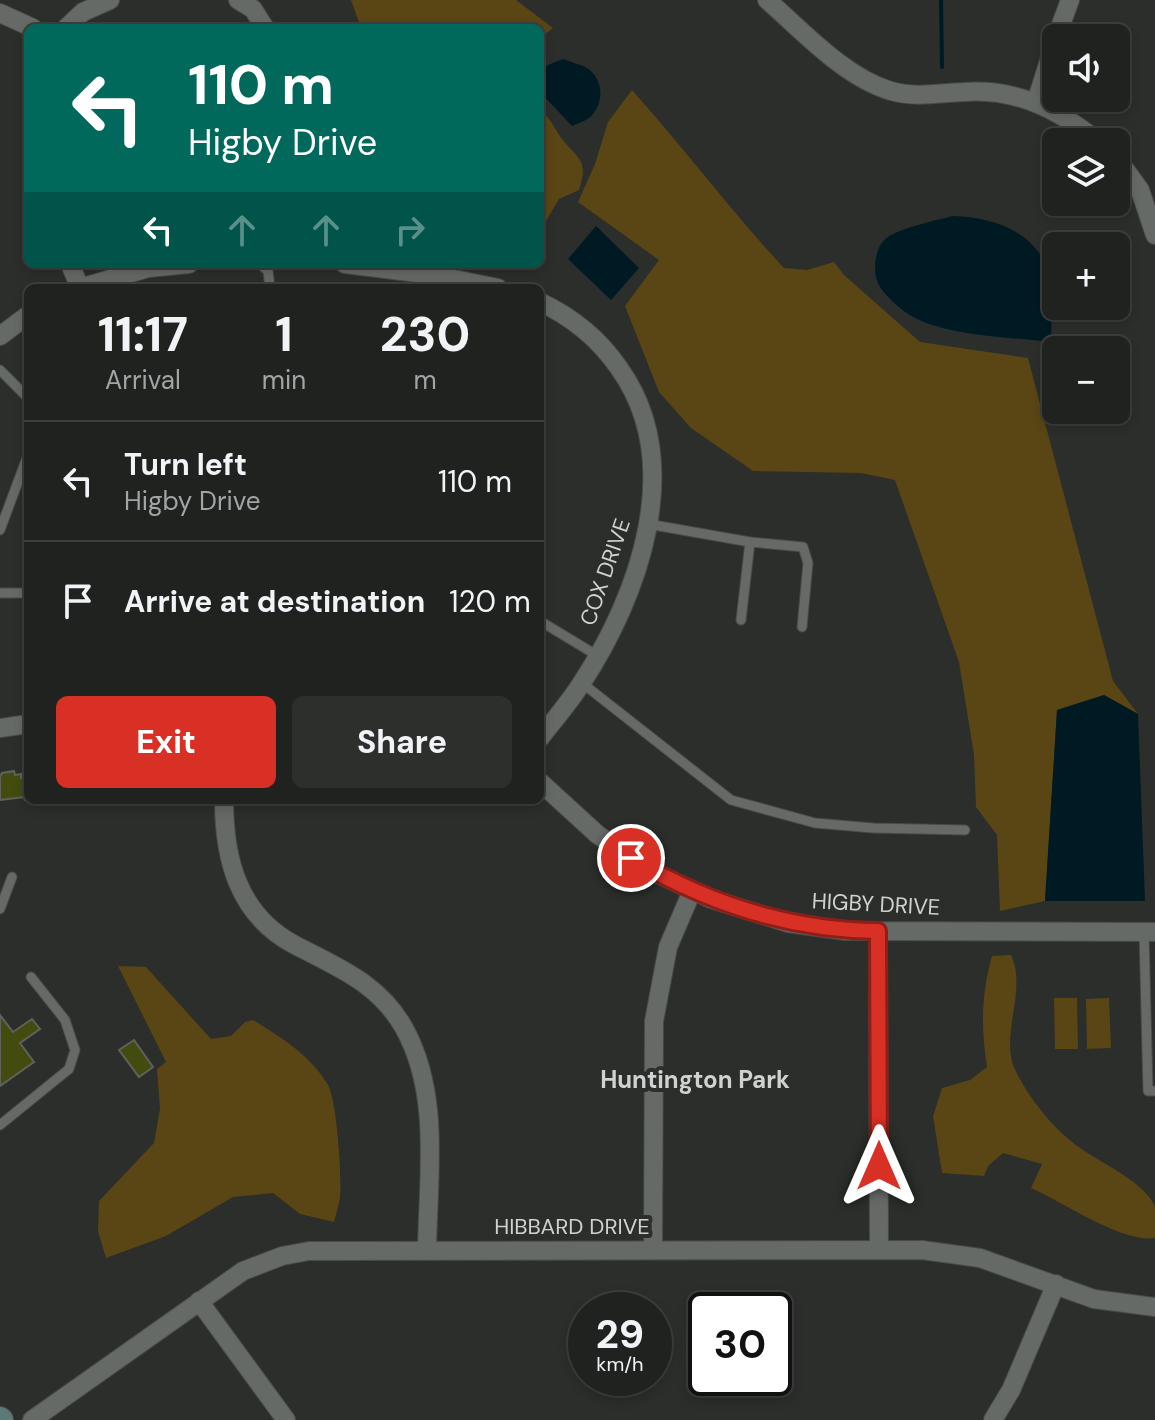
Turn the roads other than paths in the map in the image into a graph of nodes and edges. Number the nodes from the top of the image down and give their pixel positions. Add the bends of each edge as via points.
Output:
1 (110, 0) edge
2 (238, 0) edge
3 (767, 0) edge
4 (1070, 0) edge
5 (0, 13) edge
6 (24, 24) edge
7 (70, 24) edge
8 (262, 24) edge
9 (1061, 24) edge
10 (1042, 83) edge
11 (1036, 102) junction
12 (1077, 128) edge
13 (1130, 176) edge
14 (1155, 235) edge
15 (148, 268) edge
16 (405, 268) edge
17 (435, 270) edge
18 (94, 284) edge
19 (484, 284) edge
20 (544, 304) edge
21 (24, 318) edge
22 (0, 336) edge
23 (0, 370) edge
24 (24, 394) edge
25 (24, 466) edge
26 (648, 524) junction
27 (0, 530) edge
28 (750, 542) junction
29 (0, 593) edge
30 (24, 593) edge
31 (741, 620) dead end
32 (544, 623) edge
33 (802, 627) dead end
34 (598, 656) junction
35 (582, 683) junction
36 (24, 725) edge
37 (0, 728) edge
38 (544, 733) edge
39 (544, 786) edge
40 (224, 804) edge
41 (965, 830) dead end
42 (12, 877) dead end
43 (692, 891) junction
44 (0, 909) edge
45 (878, 931) junction
46 (1149, 932) edge
47 (31, 977) dead end
48 (1151, 1014) edge
49 (1155, 1091) edge
50 (0, 1125) edge
51 (653, 1249) junction
52 (879, 1249) junction
53 (427, 1250) junction
54 (1056, 1284) junction
55 (199, 1301) junction
56 (1155, 1307) edge
57 (32, 1420) edge
58 (286, 1420) edge
59 (993, 1420) edge

1 - 7 street
2 - 8 street via 253,9
3 - 11 street via 839,61 888,90 911,96 987,91
4 - 9 street
5 - 6 street
10 - 11 street
11 - 12 street
13 - 14 street
15 - 18 street
16 - 17 street
17 - 19 street
20 - 26 street, COX DRIVE via 588,332 610,355 638,402 652,457
21 - 22 street
23 - 24 lane
25 - 27 lane
26 - 28 lane
26 - 34 street, COX DRIVE via 631,585
28 - 31 lane
28 - 33 lane via 803,547 808,563
29 - 30 lane
32 - 34 lane
34 - 35 street, COX DRIVE
35 - 38 street, COX DRIVE
35 - 41 lane via 731,800 815,823
36 - 37 street
39 - 43 street, HIGBY DRIVE via 598,835
40 - 53 street via 230,866 254,913 280,936 368,985 394,1012 415,1050 428,1109
42 - 44 lane
43 - 45 street, HIGBY DRIVE via 788,923
43 - 51 street via 665,957 654,1021
45 - 46 street, HIGBY DRIVE
45 - 52 street
46 - 48 lane
47 - 50 lane via 65,1020 75,1050 69,1069
48 - 49 lane via 1148,1091
51 - 52 street, HIBBARD DRIVE
51 - 53 street, HIBBARD DRIVE
52 - 54 street, HIBBARD DRIVE via 966,1255
53 - 55 street, HIBBARD DRIVE via 325,1250 282,1256 243,1271
54 - 56 street, HIBBARD DRIVE via 1094,1299
54 - 59 street
55 - 57 street, HIBBARD DRIVE
55 - 58 street

